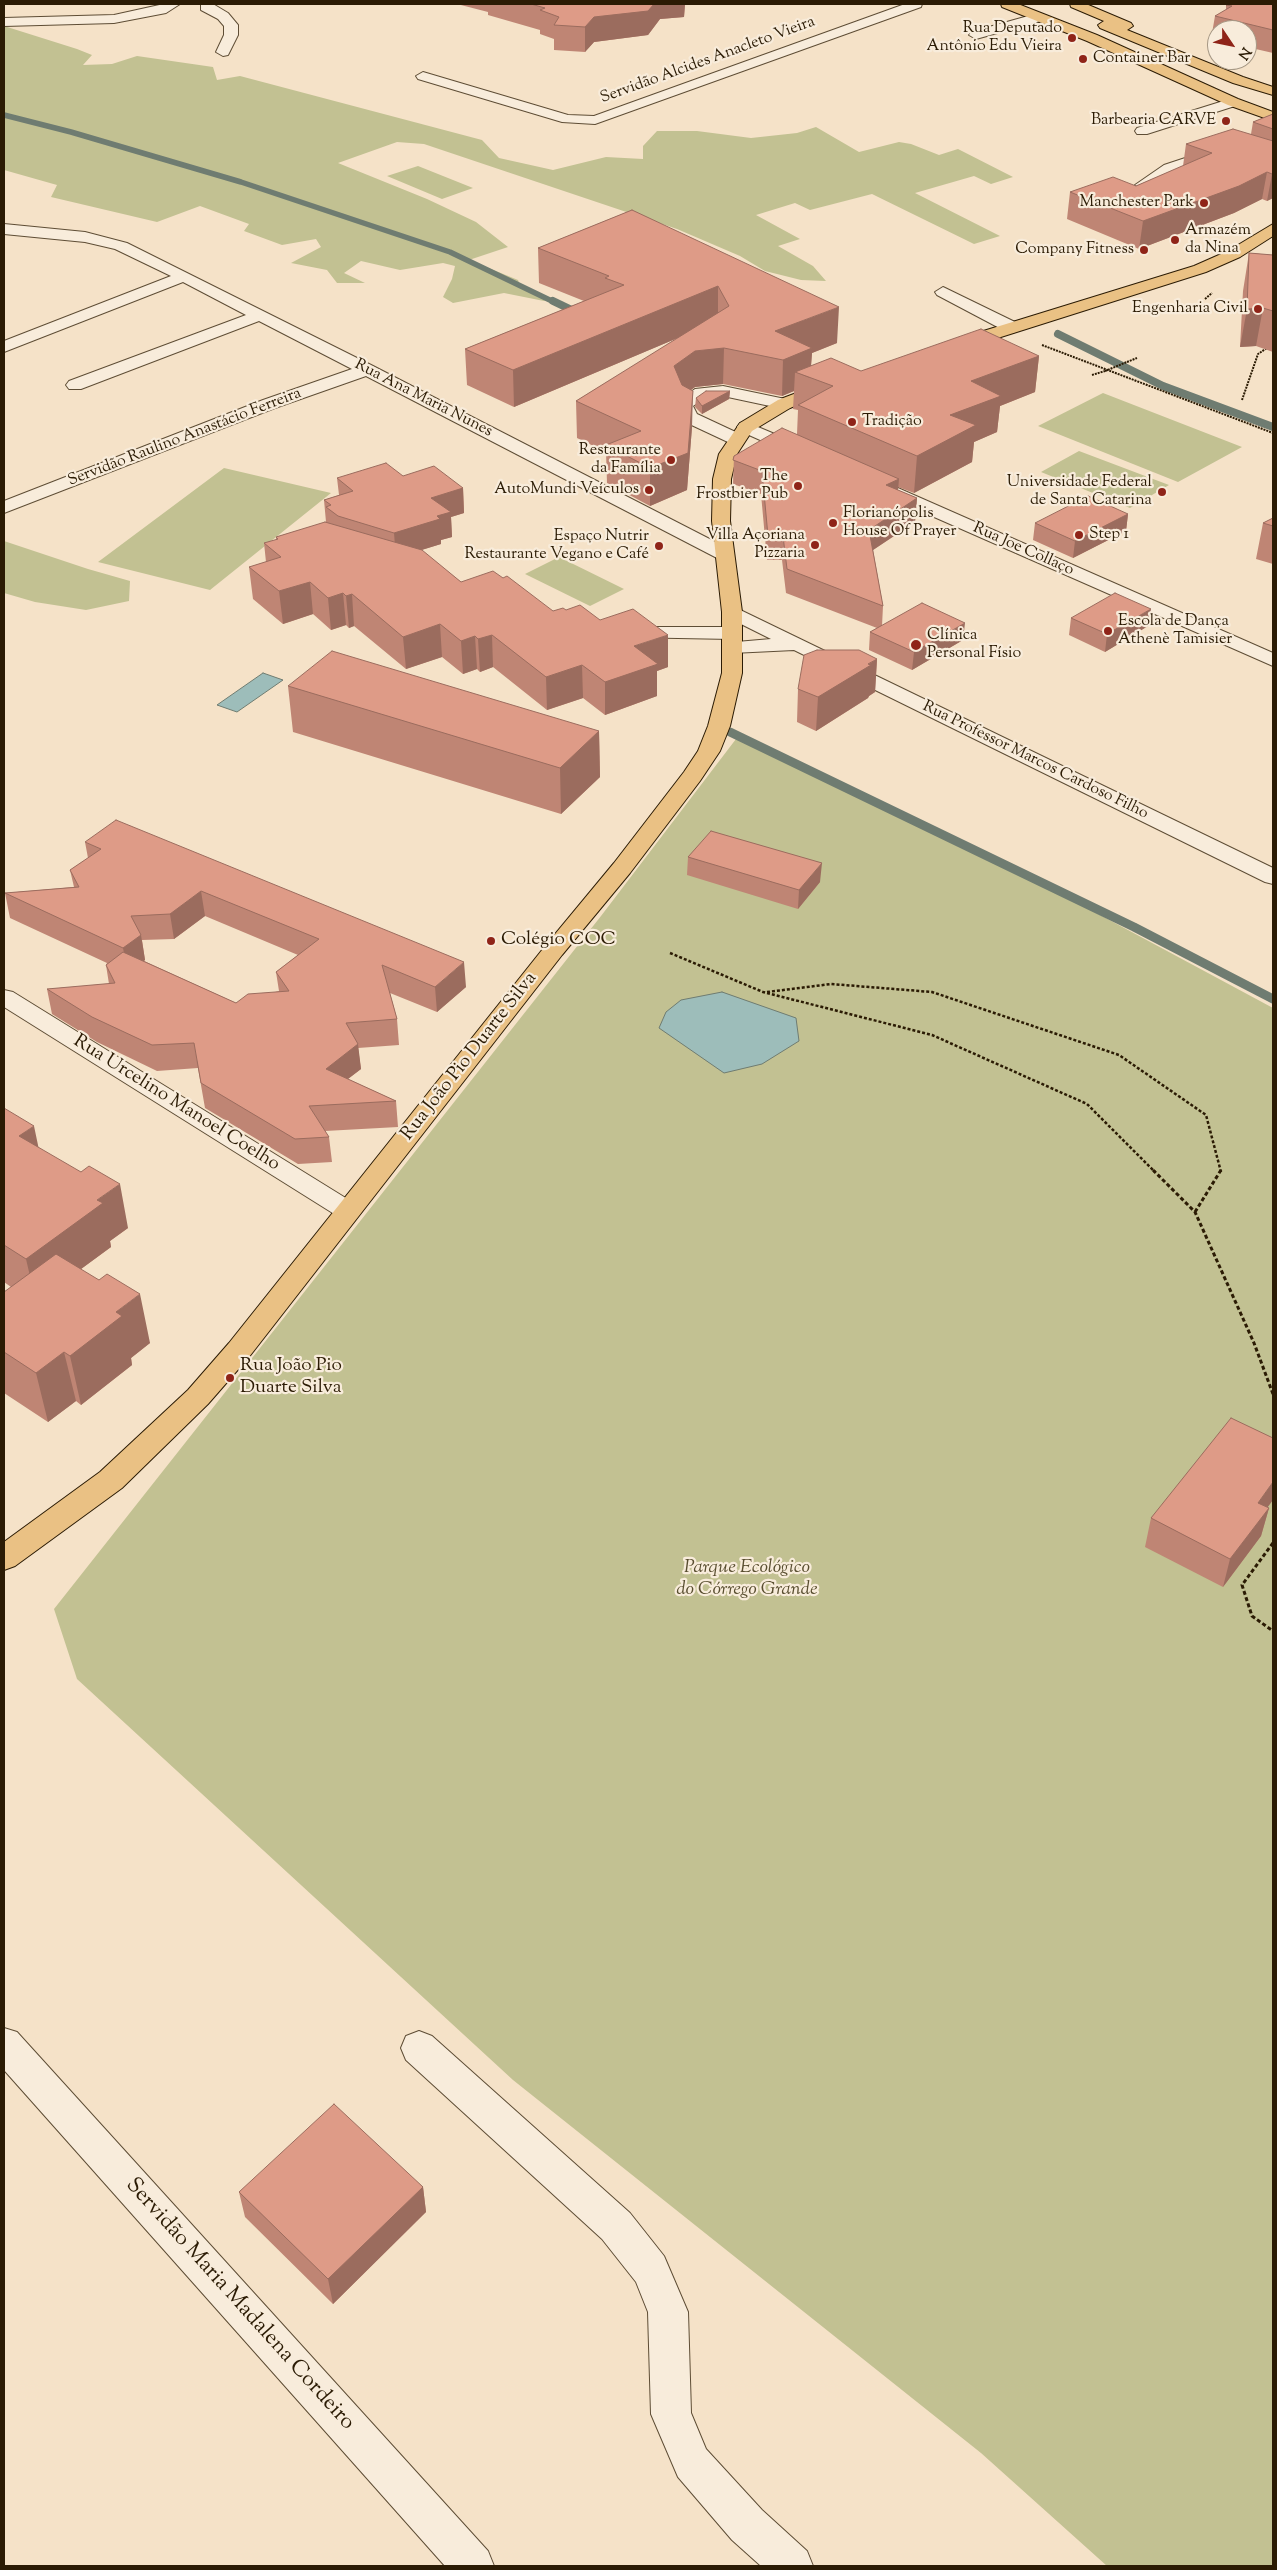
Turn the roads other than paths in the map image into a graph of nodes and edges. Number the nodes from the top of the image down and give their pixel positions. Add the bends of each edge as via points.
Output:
1 (174, 4) edge
2 (206, 4) edge
3 (916, 4) edge
4 (1007, 4) edge
5 (1070, 6) edge
6 (1039, 17) junction
7 (4, 22) edge
8 (976, 35) dead end
9 (223, 52) dead end
10 (423, 76) dead end
11 (1273, 86) edge
12 (1273, 91) edge
13 (1233, 102) junction
14 (1273, 117) edge
15 (1142, 130) dead end
16 (1273, 133) edge
17 (1229, 148) junction
18 (1256, 157) edge
19 (1142, 185) edge
20 (4, 229) edge
21 (1273, 229) edge
22 (184, 276) junction
23 (943, 292) dead end
24 (260, 315) junction
25 (1012, 328) junction
26 (4, 347) edge
27 (937, 351) edge
28 (343, 358) junction
29 (325, 365) dead end
30 (367, 370) junction
31 (844, 380) edge
32 (75, 385) dead end
33 (784, 404) junction
34 (741, 433) junction
35 (819, 459) edge
36 (864, 479) edge
37 (4, 507) edge
38 (724, 554) junction
39 (611, 630) edge
40 (732, 631) junction
41 (797, 644) junction
42 (1273, 660) edge
43 (1273, 877) edge
44 (4, 997) edge
45 (348, 1211) junction
46 (4, 1558) edge
47 (4, 2044) edge
48 (419, 2048) dead end
49 (473, 2566) edge
50 (792, 2566) edge

1 - 7 street via 161,10 114,19
2 - 9 street via 231,25 231,35
3 - 10 street, Servidão Alcides Anacleto Vieira via 596,120 567,119
4 - 6 main road
5 - 11 main road
5 - 12 main road via 1238,80
6 - 8 street
6 - 13 main road
13 - 14 main road
13 - 15 street
16 - 17 street
17 - 18 street
17 - 19 street via 1169,168
20 - 22 street, Rua Ana Maria Nunes via 85,238 120,246
21 - 25 main road via 1220,261
22 - 24 street, Rua Ana Maria Nunes
22 - 26 street
23 - 25 street
24 - 28 street, Rua Ana Maria Nunes
24 - 32 street
25 - 27 main road
28 - 29 street
28 - 30 street, Rua Ana Maria Nunes
30 - 37 street, Servidão Raulino Anastácio Ferreira via 269,404
30 - 38 street, Rua Ana Maria Nunes
31 - 33 main road
33 - 34 main road
33 - 34 street via 723,392 701,393 684,404 689,417
34 - 35 street
34 - 38 main road, Rua João Pio Duarte Silva via 728,454 722,479
36 - 42 street, Rua Joe Collaço
38 - 40 main road, Rua João Pio Duarte Silva
39 - 40 street via 641,634
40 - 41 street, Rua Professor Marcos Cardoso Filho
40 - 41 street, Rua Professor Marcos Cardoso Filho
40 - 45 main road, Rua João Pio Duarte Silva via 732,673 719,726 709,751 622,868
41 - 43 street, Rua Professor Marcos Cardoso Filho
44 - 45 street, Rua Urcelino Manoel Coelho
45 - 46 main road, Rua João Pio Duarte Silva via 198,1397 111,1480
47 - 49 street, Servidão Maria Madalena Cordeiro
48 - 50 street via 616,2226 650,2269 668,2312 671,2414 692,2463 747,2525

